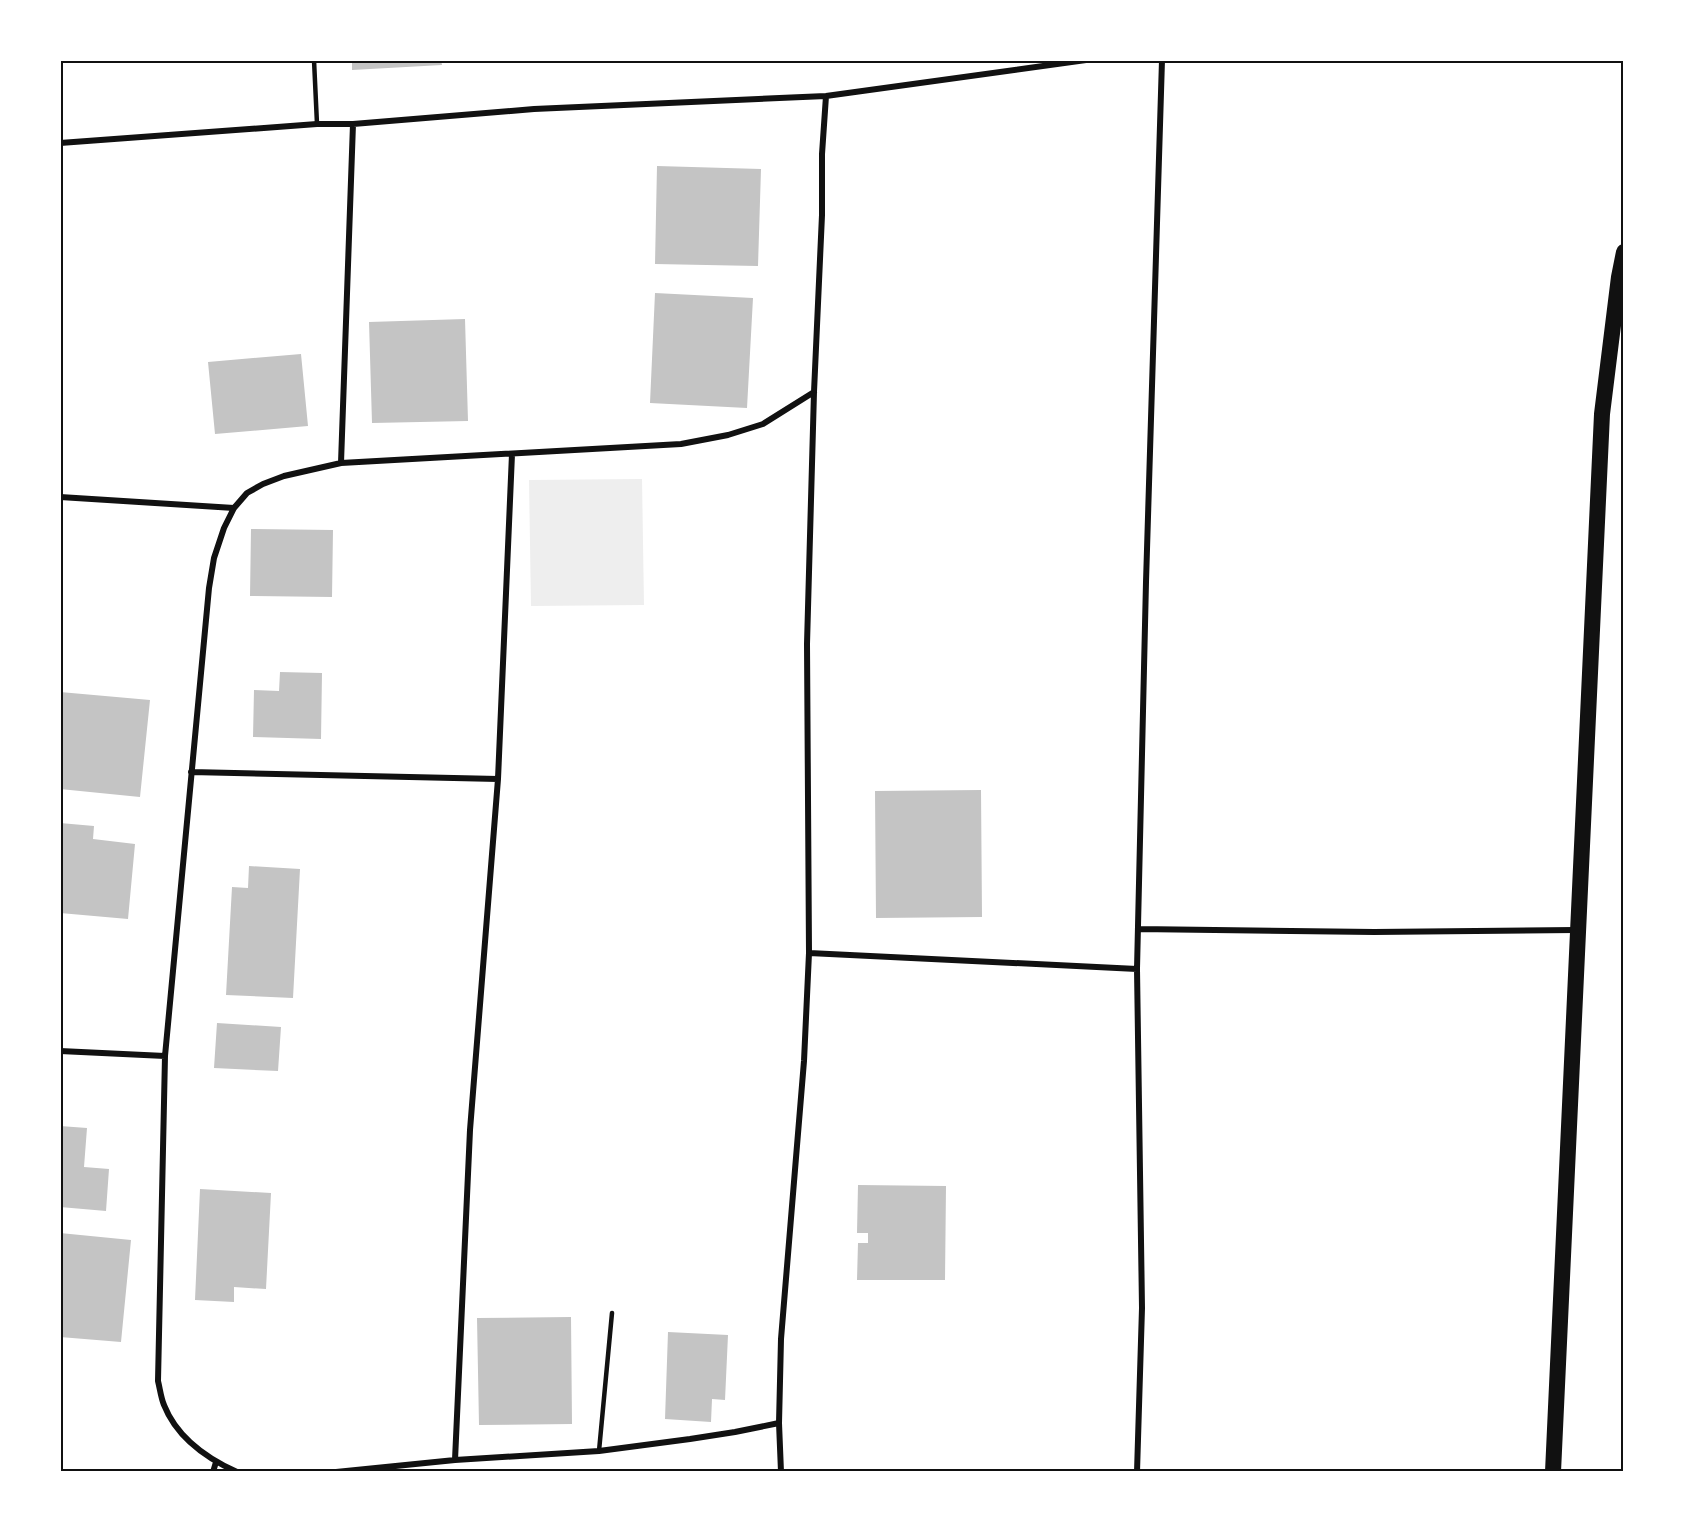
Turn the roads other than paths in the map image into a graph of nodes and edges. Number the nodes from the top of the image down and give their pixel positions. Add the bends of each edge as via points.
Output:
1 (314, 60) edge
2 (1086, 60) edge
3 (1162, 60) edge
4 (826, 96) junction
5 (317, 124) junction
6 (353, 124) junction
7 (60, 143) edge
8 (1624, 252) edge
9 (814, 392) junction
10 (512, 454) junction
11 (341, 463) junction
12 (60, 497) edge
13 (234, 508) junction
14 (191, 772) junction
15 (498, 779) junction
16 (1138, 929) junction
17 (1578, 930) junction
18 (809, 953) junction
19 (1137, 969) junction
20 (60, 1051) edge
21 (165, 1056) junction
22 (612, 1313) dead end
23 (779, 1423) junction
24 (599, 1451) junction
25 (455, 1460) junction
26 (216, 1462) junction
27 (1551, 1469) edge
28 (213, 1472) edge
29 (237, 1472) edge
30 (336, 1472) edge
31 (781, 1472) edge
32 (1137, 1472) edge

1 - 5 lane
2 - 4 street
3 - 16 street
4 - 6 street via 534,109
4 - 9 street
5 - 6 street
5 - 7 street
6 - 11 street
8 - 17 highway via 1602,414
9 - 10 street via 763,424 728,435 681,444
9 - 18 street via 807,644
10 - 11 street
10 - 15 street
11 - 13 street via 263,484 247,493
12 - 13 street
13 - 14 street via 212,568
14 - 15 street
14 - 21 street
15 - 25 street via 470,1130
16 - 17 street
16 - 19 street
17 - 27 highway
18 - 19 street
18 - 23 street via 781,1339
19 - 32 street via 1142,1308
20 - 21 street
21 - 26 street via 158,1382 172,1422 185,1438
22 - 24 lane
23 - 24 street
23 - 31 street
24 - 25 street
25 - 30 street
26 - 28 street
26 - 29 street

